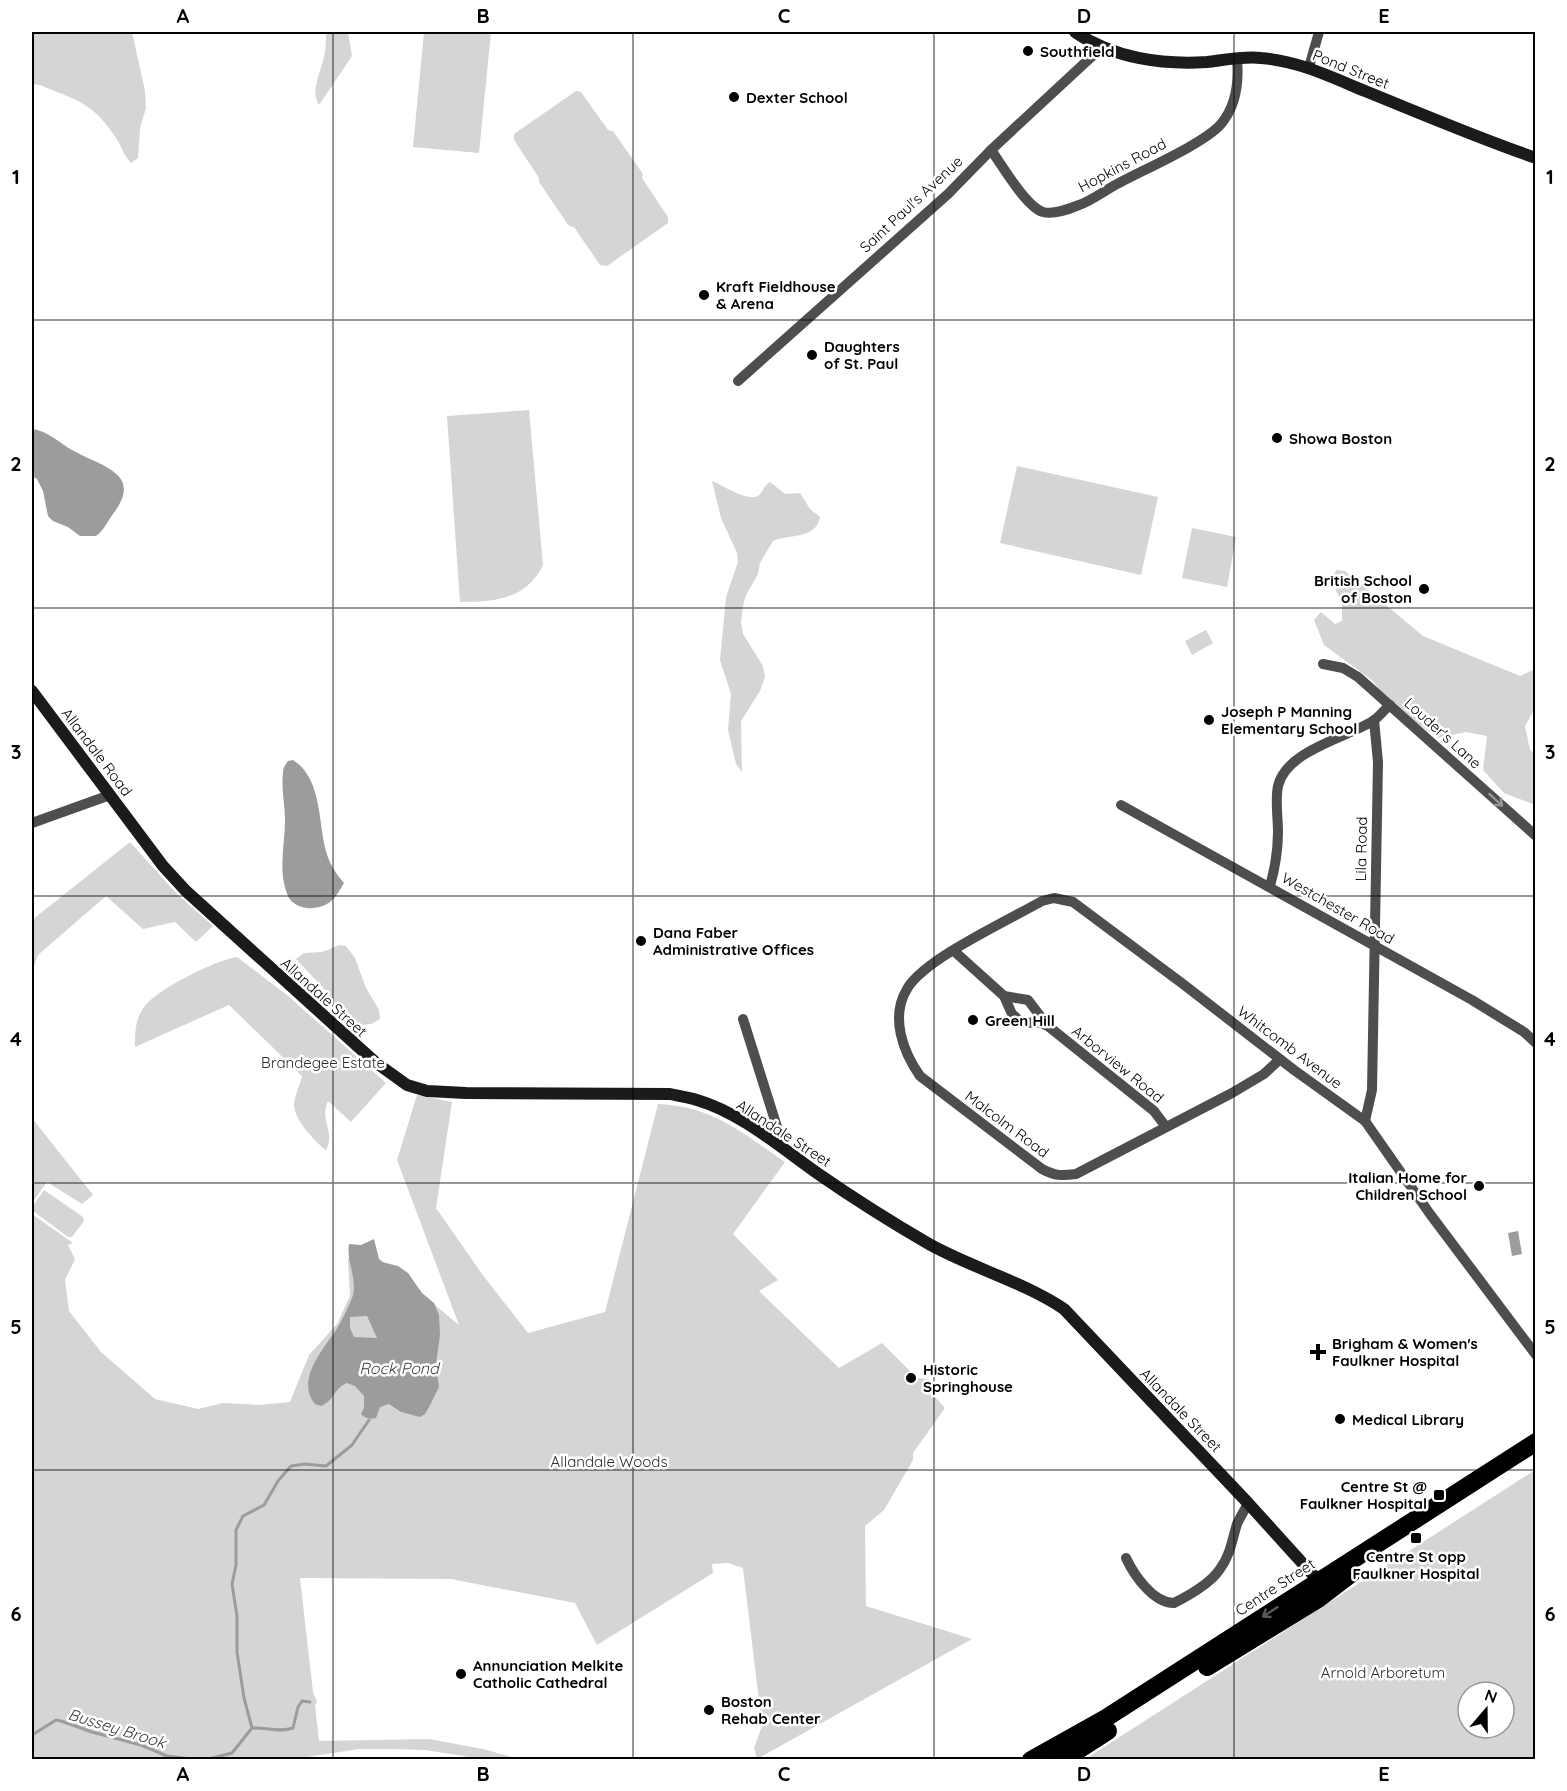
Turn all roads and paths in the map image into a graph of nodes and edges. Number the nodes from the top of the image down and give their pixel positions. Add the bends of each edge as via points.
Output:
1 (1076, 32) edge
2 (1319, 32) edge
3 (1107, 48) junction
4 (1238, 59) junction
5 (1309, 67) junction
6 (991, 150) junction
7 (1536, 158) edge
8 (738, 381) dead end
9 (1323, 664) dead end
10 (32, 691) edge
11 (1390, 705) junction
12 (1374, 720) junction
13 (110, 795) junction
14 (1121, 805) dead end
15 (32, 823) edge
16 (138, 831) joint
17 (1536, 836) edge
18 (1270, 886) junction
19 (1373, 946) junction
20 (954, 951) junction
21 (1004, 996) junction
22 (743, 1019) dead end
23 (1048, 1026) junction
24 (1536, 1043) edge
25 (1280, 1059) junction
26 (1365, 1121) junction
27 (1166, 1127) junction
28 (776, 1144) junction
29 (1536, 1355) edge
30 (1536, 1442) edge
31 (1536, 1456) edge
32 (1248, 1503) junction
33 (1126, 1558) dead end
34 (1323, 1586) junction
35 (1031, 1760) edge
36 (1063, 1760) edge

1 - 3 street, Pond Street
2 - 5 street
3 - 4 street, Pond Street via 1158,62
3 - 6 street, Saint Paul's Avenue
4 - 5 street, Pond Street via 1260,57
4 - 6 street, Hopkins Road via 1236,91 1221,124 1184,149 1081,204 1057,212 1044,212 1034,206
5 - 7 street, Pond Street
6 - 8 street, Saint Paul's Avenue via 948,194
9 - 11 street, Louder's Lane via 1350,671
10 - 13 street, Allandale Road
11 - 12 street
11 -> 17 street, Louder's Lane
12 - 18 street via 1306,755 1281,774 1277,788 1276,864
12 - 19 street, Lila Road via 1378,762
13 - 15 street
13 - 16 street, Allandale Road
14 - 18 street, Westchester Road
16 - 28 street, Allandale Street via 186,891 343,1035 408,1085 427,1091 466,1094 670,1094 698,1100 724,1112
18 - 19 street, Westchester Road
19 - 24 street, Westchester Road via 1472,1000
19 - 26 street, Lila Road via 1372,1090
20 - 21 street, Arborview Road
20 - 25 street, Whitcomb Avenue via 1042,901 1064,899 1104,924
20 - 27 street, Malcolm Road via 925,969 906,989 901,1001 903,1047 920,1076 1042,1169 1061,1176 1076,1174
21 - 23 street, Arborview Road via 1028,1000
21 - 23 street, Arborview Road via 1020,1021
22 - 28 street via 778,1130
23 - 27 street, Arborview Road via 1154,1111
25 - 26 street, Whitcomb Avenue
25 - 27 street, Malcolm Road via 1264,1074
26 - 29 street, Whitcomb Avenue
28 - 32 street, Allandale Street via 930,1244 1064,1309
30 - 34 highway, Centre Street
31 - 34 highway, Centre Street via 1341,1579
32 - 33 street via 1222,1568 1174,1603 1156,1599
32 - 34 street, Allandale Street
34 -> 35 highway, Centre Street
34 - 36 highway, Centre Street via 1266,1632

